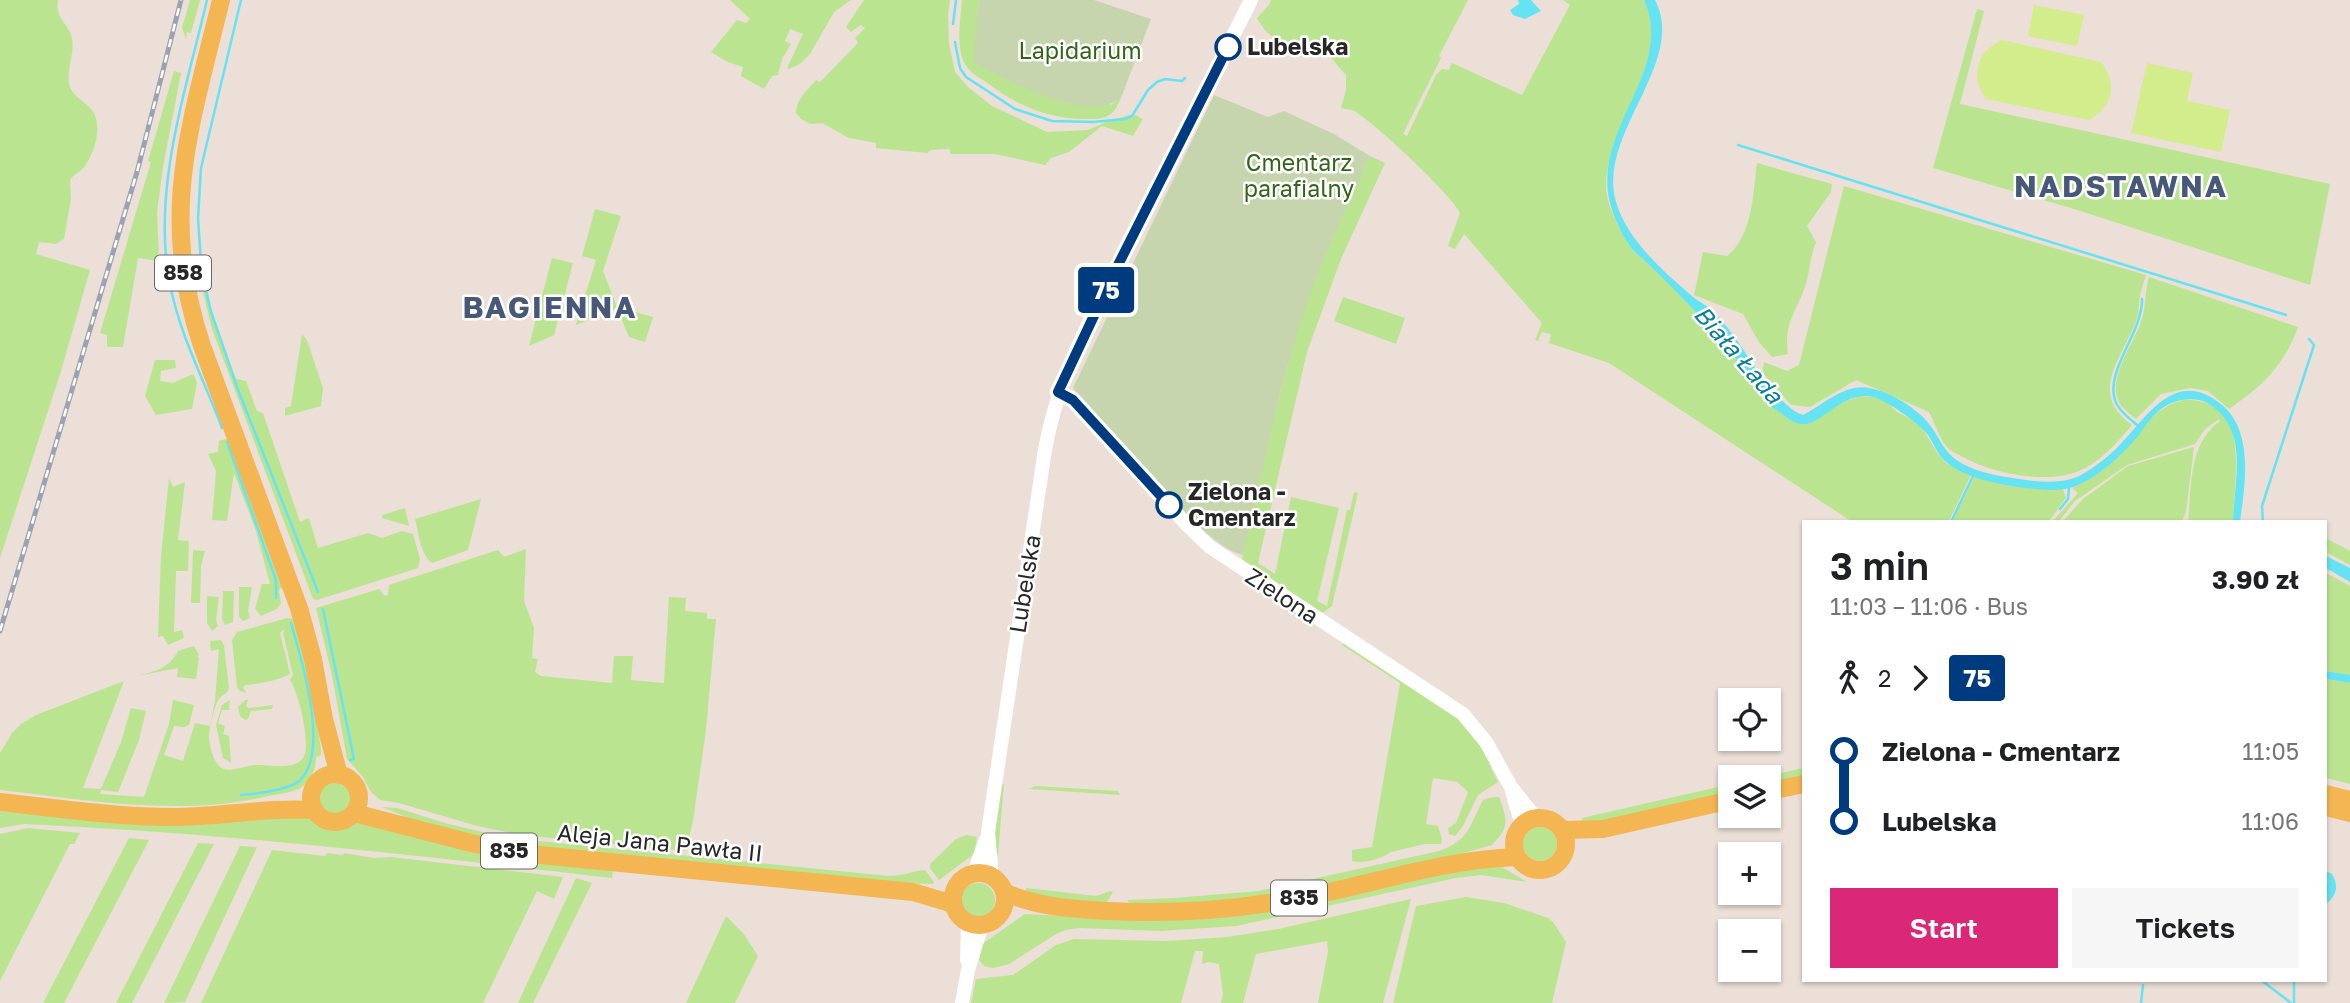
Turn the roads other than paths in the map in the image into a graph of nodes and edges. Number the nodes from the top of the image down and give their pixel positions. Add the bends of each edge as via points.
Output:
1 (221, 0) edge
2 (1251, 0) edge
3 (1058, 392) junction
4 (332, 776) junction
5 (1802, 783) edge
6 (1781, 788) edge
7 (2327, 794) edge
8 (2350, 800) edge
9 (0, 802) edge
10 (312, 802) junction
11 (1718, 803) edge
12 (356, 805) junction
13 (2327, 807) edge
14 (2350, 813) edge
15 (988, 835) junction
16 (1522, 835) junction
17 (1564, 837) junction
18 (970, 875) junction
19 (992, 877) junction
20 (1004, 892) junction
21 (954, 896) junction
22 (1046, 906) junction
23 (1001, 913) junction
24 (975, 924) junction
25 (962, 1003) edge

1 - 4 main road, 858 via 183,166 179,214 183,271 202,346 299,608 313,659
2 - 3 street, Lubelska
3 - 15 street, Lubelska via 1047,435
3 - 16 street, Zielona via 1073,400 1228,561 1463,714 1511,787
4 - 10 main road via 315,785
4 - 12 main road via 352,782
5 - 6 main road
7 - 8 main road
9 - 10 main road, 835 via 161,817 218,815
10 - 12 main road, 835 via 320,817 331,822 344,821
11 - 17 main road
12 - 21 main road, Aleja Jana Pawła II / 835 via 405,825 520,853
13 - 14 main road
15 - 18 street, Lubelska
15 - 19 street, Lubelska
16 - 17 main road via 1550,820
16 - 17 main road via 1531,869 1546,869 1560,861
16 - 22 main road, 835 via 1475,859 1285,901 1151,913
18 - 19 main road
18 - 21 main road via 962,879
19 - 20 main road
20 - 22 main road, 835
20 - 23 main road
21 - 24 main road via 958,915
22 - 23 main road, 835
23 - 24 main road, 835 via 993,921
24 - 25 street

